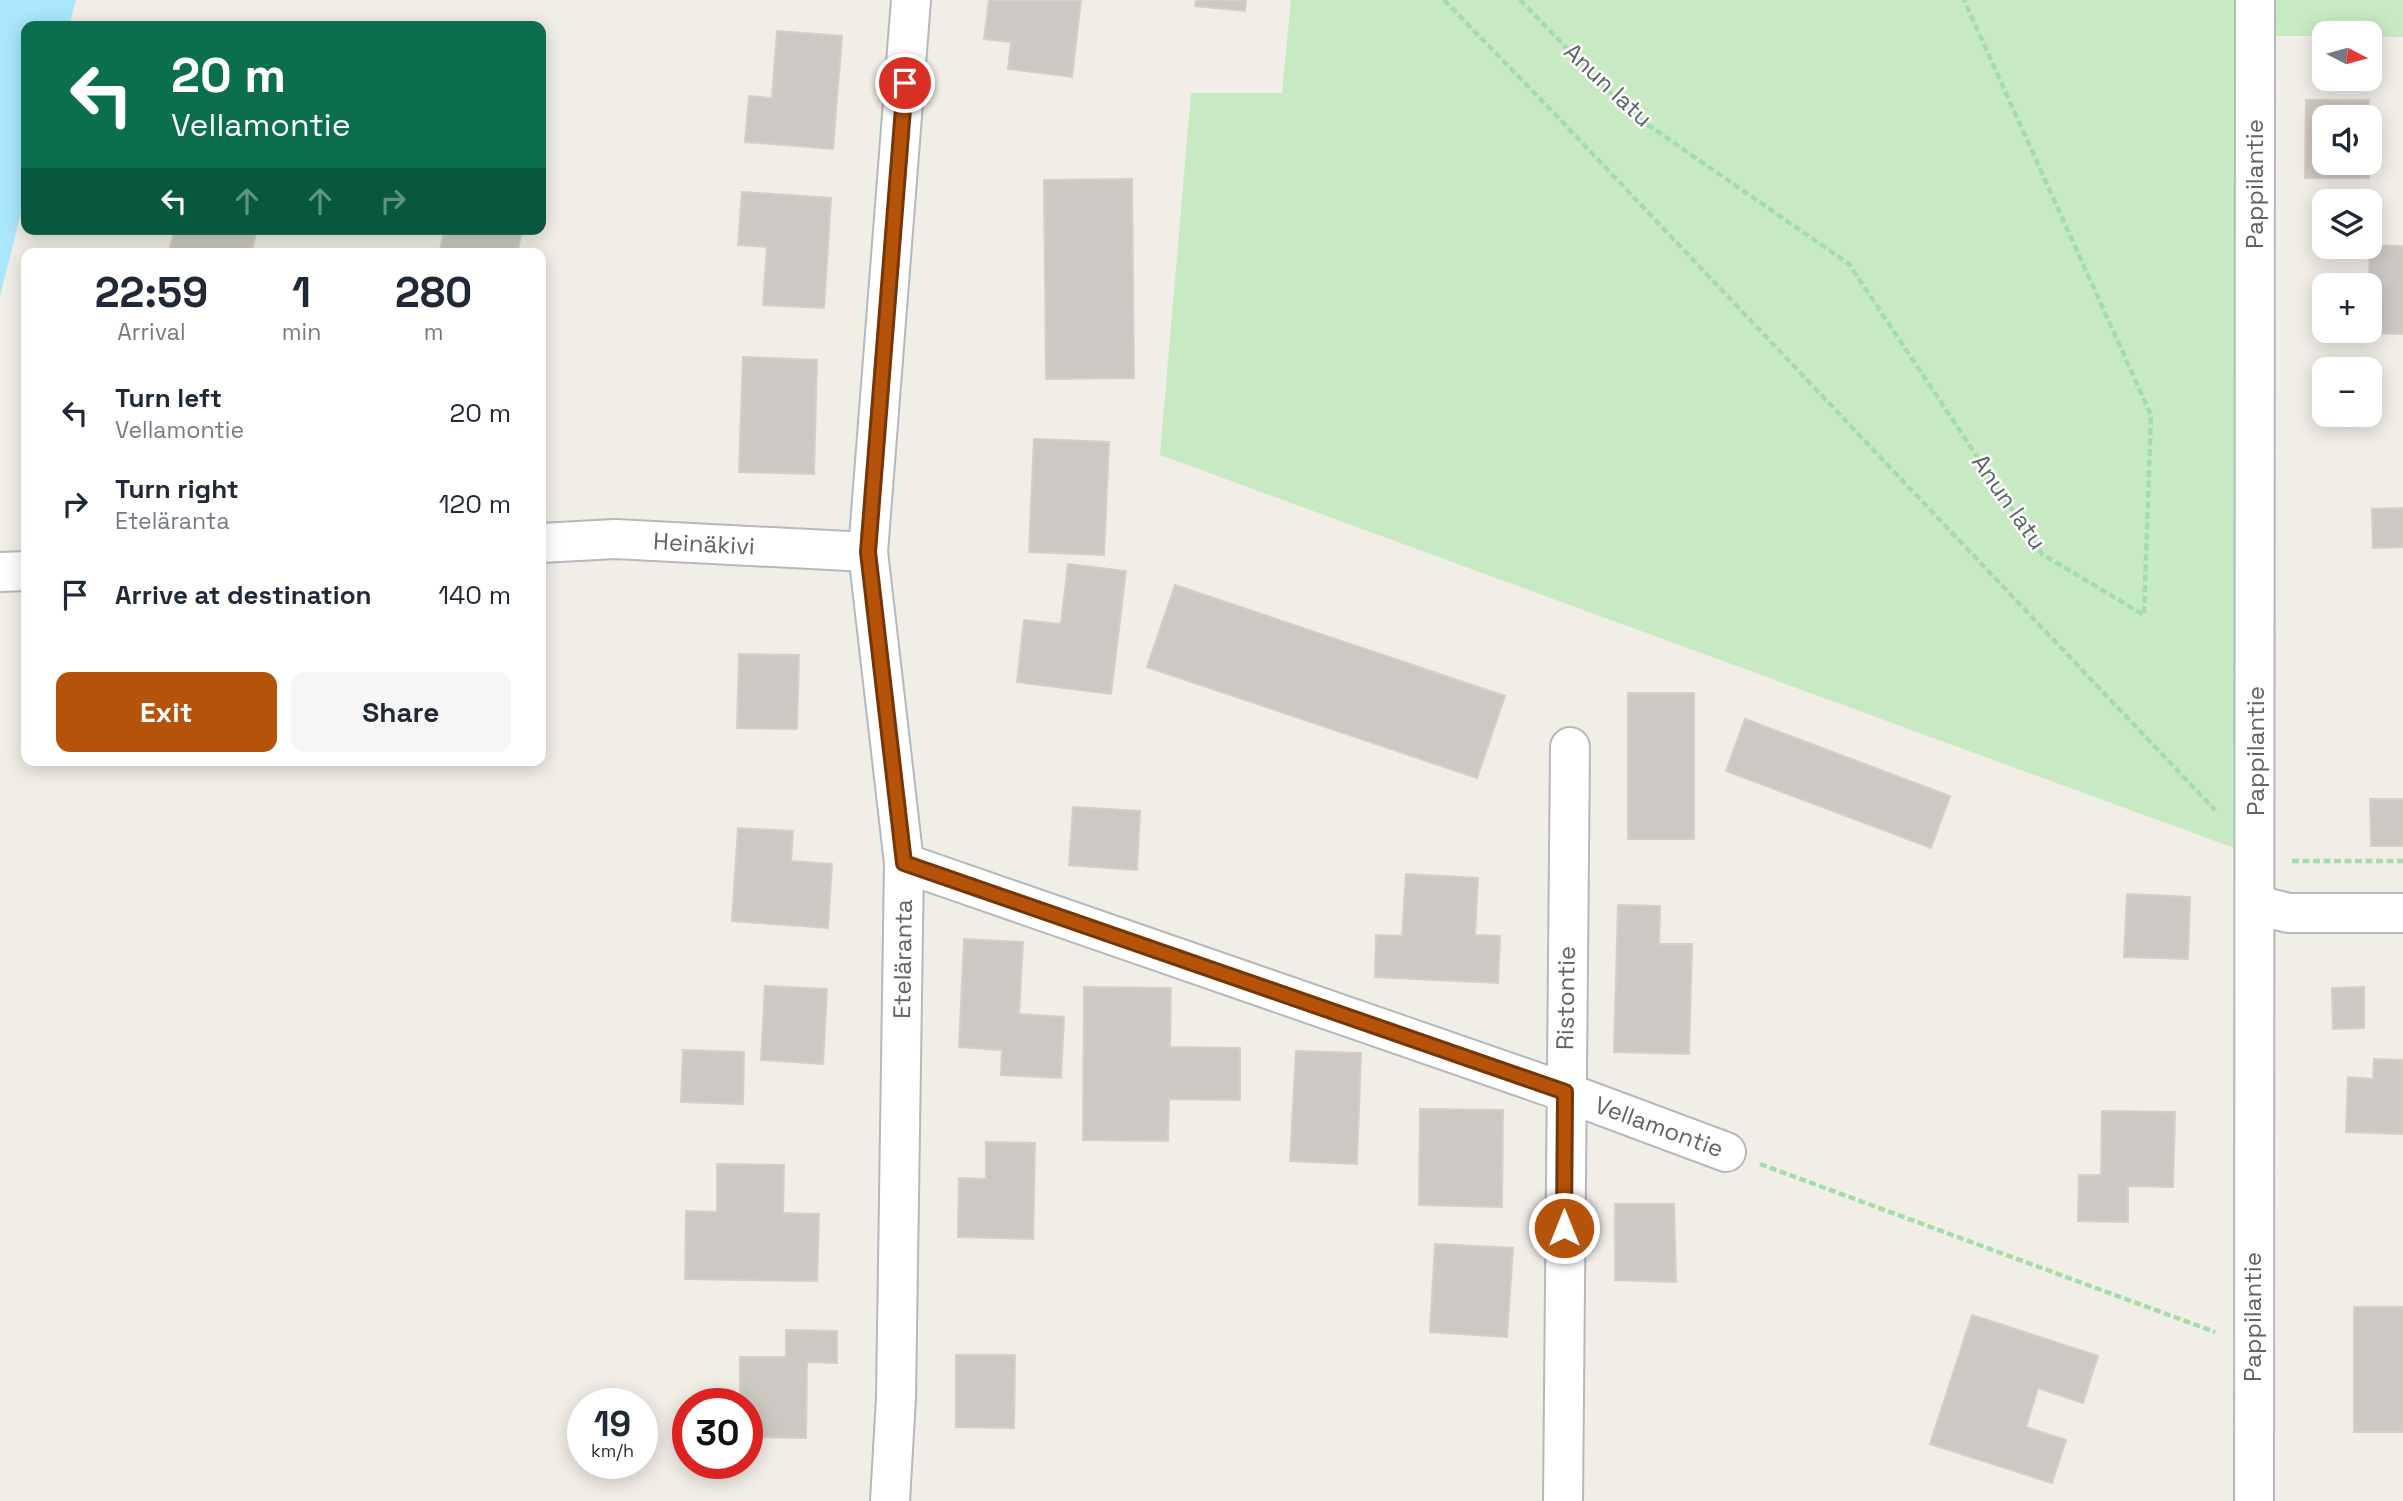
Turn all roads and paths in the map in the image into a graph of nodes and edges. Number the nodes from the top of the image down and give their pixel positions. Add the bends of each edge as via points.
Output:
1 (911, 0) edge
2 (1444, 0) edge
3 (1520, 0) edge
4 (1964, 0) edge
5 (2255, 0) edge
6 (546, 543) edge
7 (868, 552) junction
8 (21, 571) edge
9 (0, 572) edge
10 (1570, 747) dead end
11 (2224, 820) dead end
12 (2403, 861) edge
13 (2289, 862) dead end
14 (904, 863) junction
15 (2256, 905) junction
16 (2403, 912) edge
17 (1565, 1092) junction
18 (1726, 1152) joint
19 (2252, 1345) junction
20 (890, 1501) edge
21 (1563, 1501) edge
22 (2254, 1501) edge

1 - 7 street, Eteläranta
2 - 11 path
3 - 4 path, Anun latu via 1628,111 1849,264 2042,554 2144,615 2151,415
5 - 15 street, Pappilantie
6 - 7 street, Heinäkivi via 615,539
7 - 14 street, Eteläranta
8 - 9 street
10 - 17 street, Ristontie
12 - 13 path
14 - 17 street, Vellamontie
14 - 20 street, Eteläranta via 896,1398
15 - 16 street via 2289,913
15 - 19 street, Pappilantie
17 - 18 street, Vellamontie
17 - 21 street, Ristontie
18 - 19 path, Vellamontie
19 - 22 street, Pappilantie

